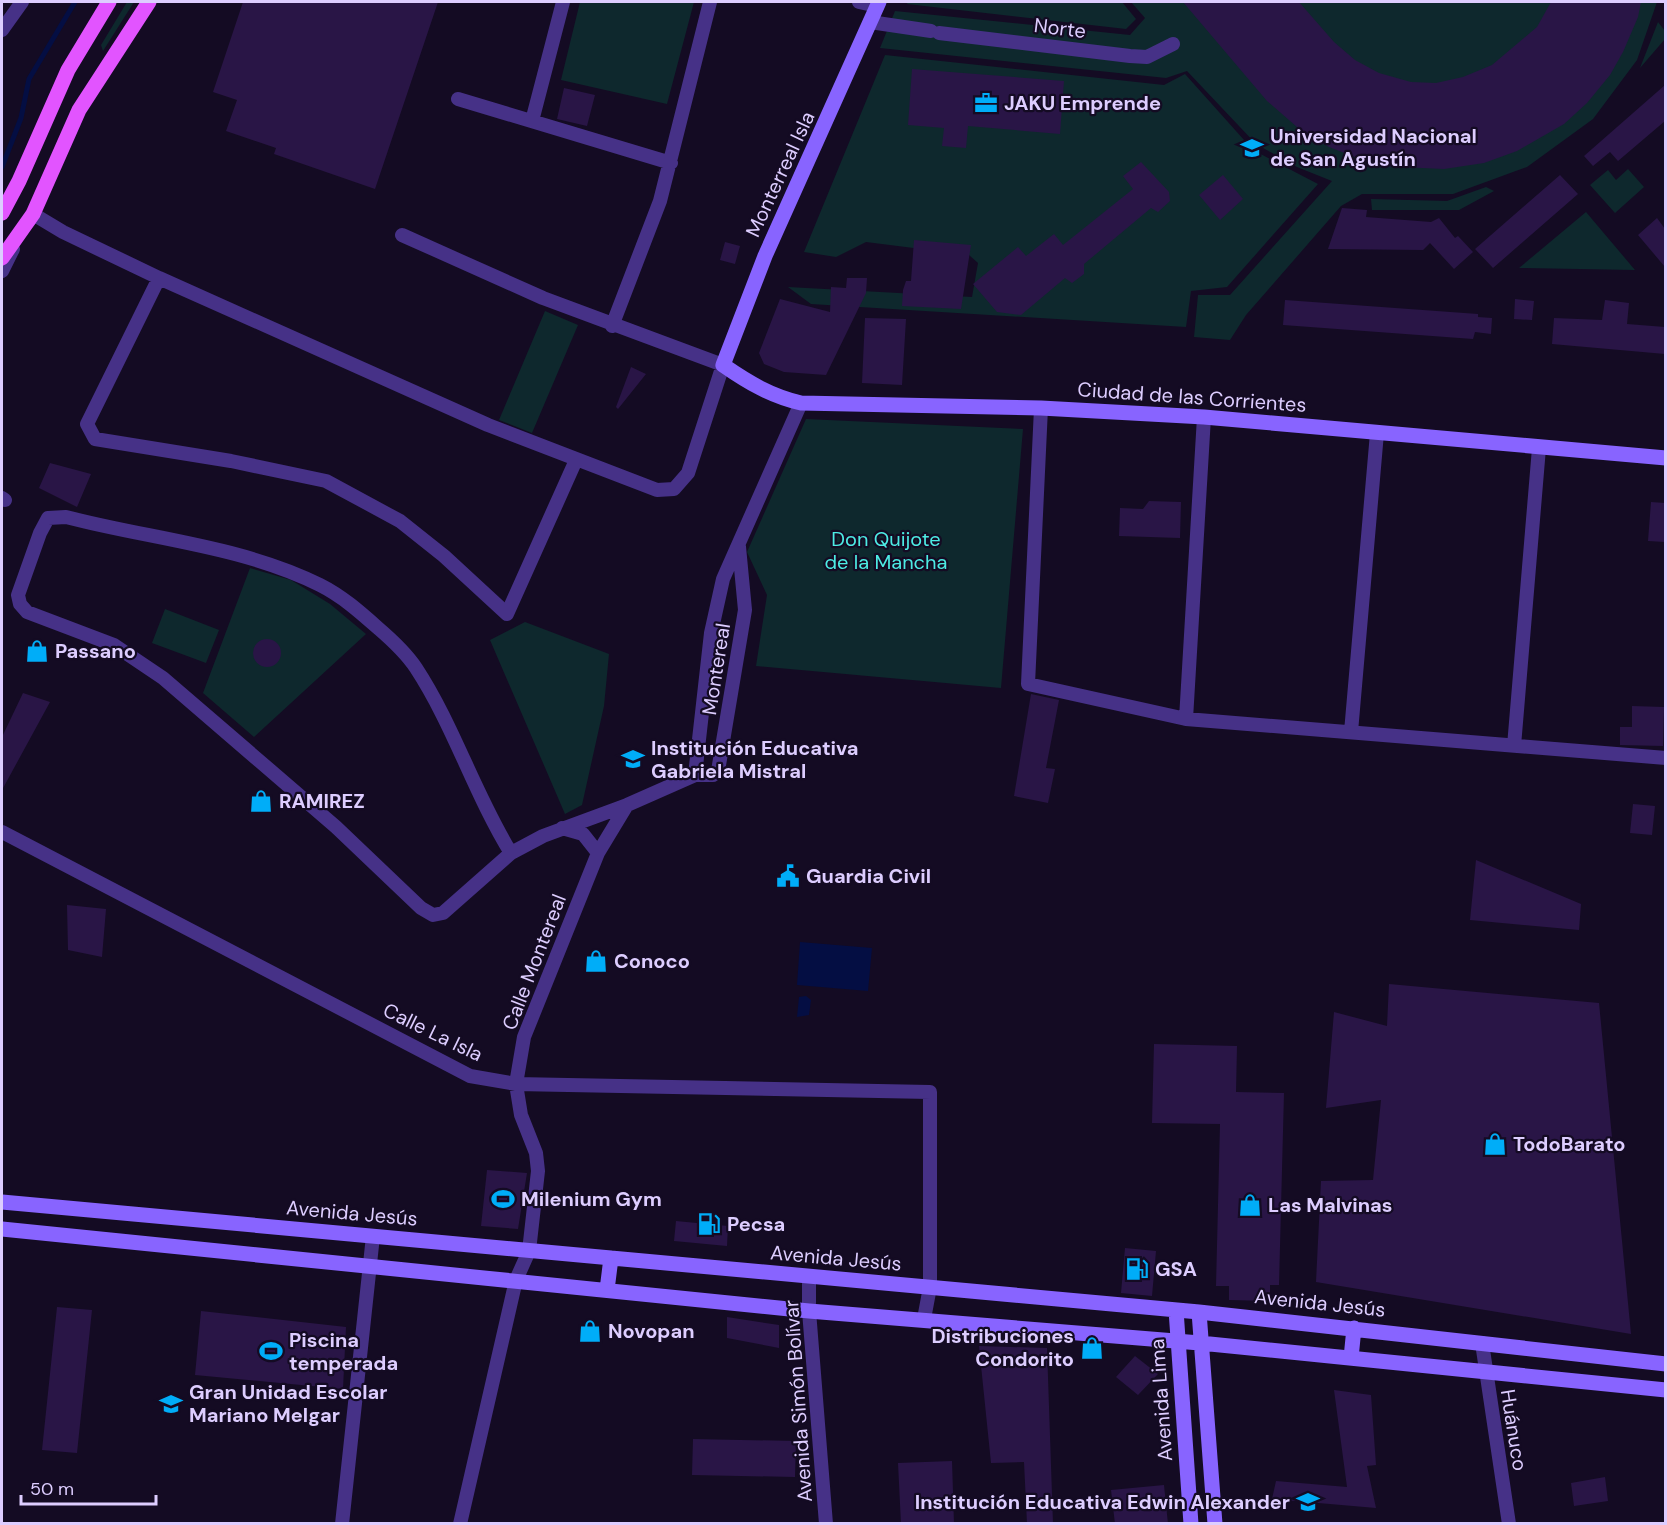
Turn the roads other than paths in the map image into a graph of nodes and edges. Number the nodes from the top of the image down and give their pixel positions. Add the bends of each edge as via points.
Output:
1 (22, 2) edge
2 (109, 2) edge
3 (149, 2) edge
4 (563, 2) edge
5 (710, 2) edge
6 (859, 2) edge
7 (878, 4) edge
8 (870, 22) junction
9 (2, 30) edge
10 (1173, 44) dead end
11 (458, 99) dead end
12 (532, 121) junction
13 (671, 163) junction
14 (2, 213) edge
15 (33, 214) junction
16 (402, 235) dead end
17 (2, 258) edge
18 (2, 271) edge
19 (159, 278) junction
20 (612, 326) junction
21 (723, 365) junction
22 (801, 403) junction
23 (1041, 408) junction
24 (1204, 417) junction
25 (1377, 433) junction
26 (1539, 448) junction
27 (1665, 458) edge
28 (576, 460) junction
29 (739, 547) junction
30 (1186, 719) junction
31 (1351, 732) junction
32 (1514, 746) junction
33 (1665, 758) edge
34 (695, 775) junction
35 (627, 805) junction
36 (562, 828) junction
37 (2, 832) edge
38 (511, 853) junction
39 (598, 854) junction
40 (516, 1084) junction
41 (2, 1202) edge
42 (2, 1229) edge
43 (374, 1236) junction
44 (529, 1251) junction
45 (611, 1258) junction
46 (369, 1267) junction
47 (809, 1276) junction
48 (516, 1280) junction
49 (930, 1287) junction
50 (607, 1290) junction
51 (1176, 1310) junction
52 (809, 1311) junction
53 (1199, 1312) junction
54 (924, 1319) junction
55 (1354, 1328) junction
56 (1178, 1341) junction
57 (1200, 1343) junction
58 (1482, 1343) junction
59 (1351, 1358) junction
60 (1613, 1358) junction
61 (1665, 1364) edge
62 (1486, 1374) junction
63 (1610, 1385) junction
64 (1665, 1390) edge
65 (342, 1524) edge
66 (460, 1524) edge
67 (826, 1524) edge
68 (1191, 1524) edge
69 (1215, 1524) edge
70 (1509, 1524) edge

1 - 9 street
2 - 14 main road via 68,70
3 - 15 main road via 79,110
4 - 12 street
5 - 13 street
6 - 7 street
7 - 8 main road, Monterreal Isla
8 - 10 street, Norte via 1130,56 1147,57
8 - 21 main road, Monterreal Isla via 765,256
11 - 12 street
12 - 13 street
13 - 20 street
15 - 17 main road
15 - 18 street
15 - 19 street
16 - 20 street
19 - 28 street via 488,425
19 - 28 street via 87,424 95,439 231,461 326,482 400,521 507,614
20 - 21 street
21 - 22 main road, Ciudad de las Corrientes via 776,397
21 - 28 street via 688,473 674,489 657,490
22 - 23 main road, Ciudad de las Corrientes
22 - 29 street, Montereal
23 - 24 main road, Ciudad de las Corrientes
23 - 30 street via 1029,684
24 - 25 main road, Ciudad de las Corrientes
24 - 30 street
25 - 26 main road, Ciudad de las Corrientes
25 - 31 street
26 - 27 main road, Ciudad de las Corrientes
26 - 32 street
29 - 34 street, Montereal via 723,579 711,633
29 - 34 street, Montereal via 745,610 724,744 718,771
30 - 31 street
31 - 32 street
32 - 33 street
34 - 35 street, Montereal
35 - 36 street, Montereal
35 - 39 street, Calle Montereal
36 - 38 street, Montereal
36 - 39 street via 583,834
37 - 40 street, Calle La Isla via 470,1076
38 - 38 street, Montereal via 488,815 436,702 414,665 347,601 287,570 251,559 66,517 48,518 18,595 27,612 114,645 163,678 336,827 421,908 433,915 443,913
39 - 40 street, Calle Montereal via 524,1037
40 - 44 street, Calle Montereal via 538,1171
40 - 49 street, Calle La Isla via 930,1092
41 - 43 main road, Avenida Jesús
42 - 46 main road
43 - 44 main road, Avenida Jesús
43 - 46 street
44 - 45 main road, Avenida Jesús
44 - 48 street, Calle Montereal
45 - 47 main road, Avenida Jesús
45 - 50 main road
46 - 48 main road
46 - 65 street
47 - 49 main road, Avenida Jesús
47 - 52 street, Avenida Simón Bolívar
48 - 50 main road
48 - 66 street, Calle Montereal
49 - 51 main road, Avenida Jesús
49 - 54 street
50 - 52 main road
51 - 53 main road, Avenida Jesús
51 - 56 main road, Avenida Lima
52 - 54 main road
52 - 67 street, Avenida Simón Bolívar
53 - 55 main road, Avenida Jesús
53 - 57 main road
54 - 56 main road
55 - 58 main road, Avenida Jesús
55 - 59 main road
56 - 57 main road
56 - 68 main road, Avenida Lima
57 - 59 main road
57 - 69 main road
58 - 60 main road, Avenida Jesús
58 - 62 street, Huánuco
59 - 62 main road
60 - 61 main road, Avenida Jesús
60 - 63 main road
62 - 63 main road
62 - 70 street, Huánuco
63 - 64 main road

